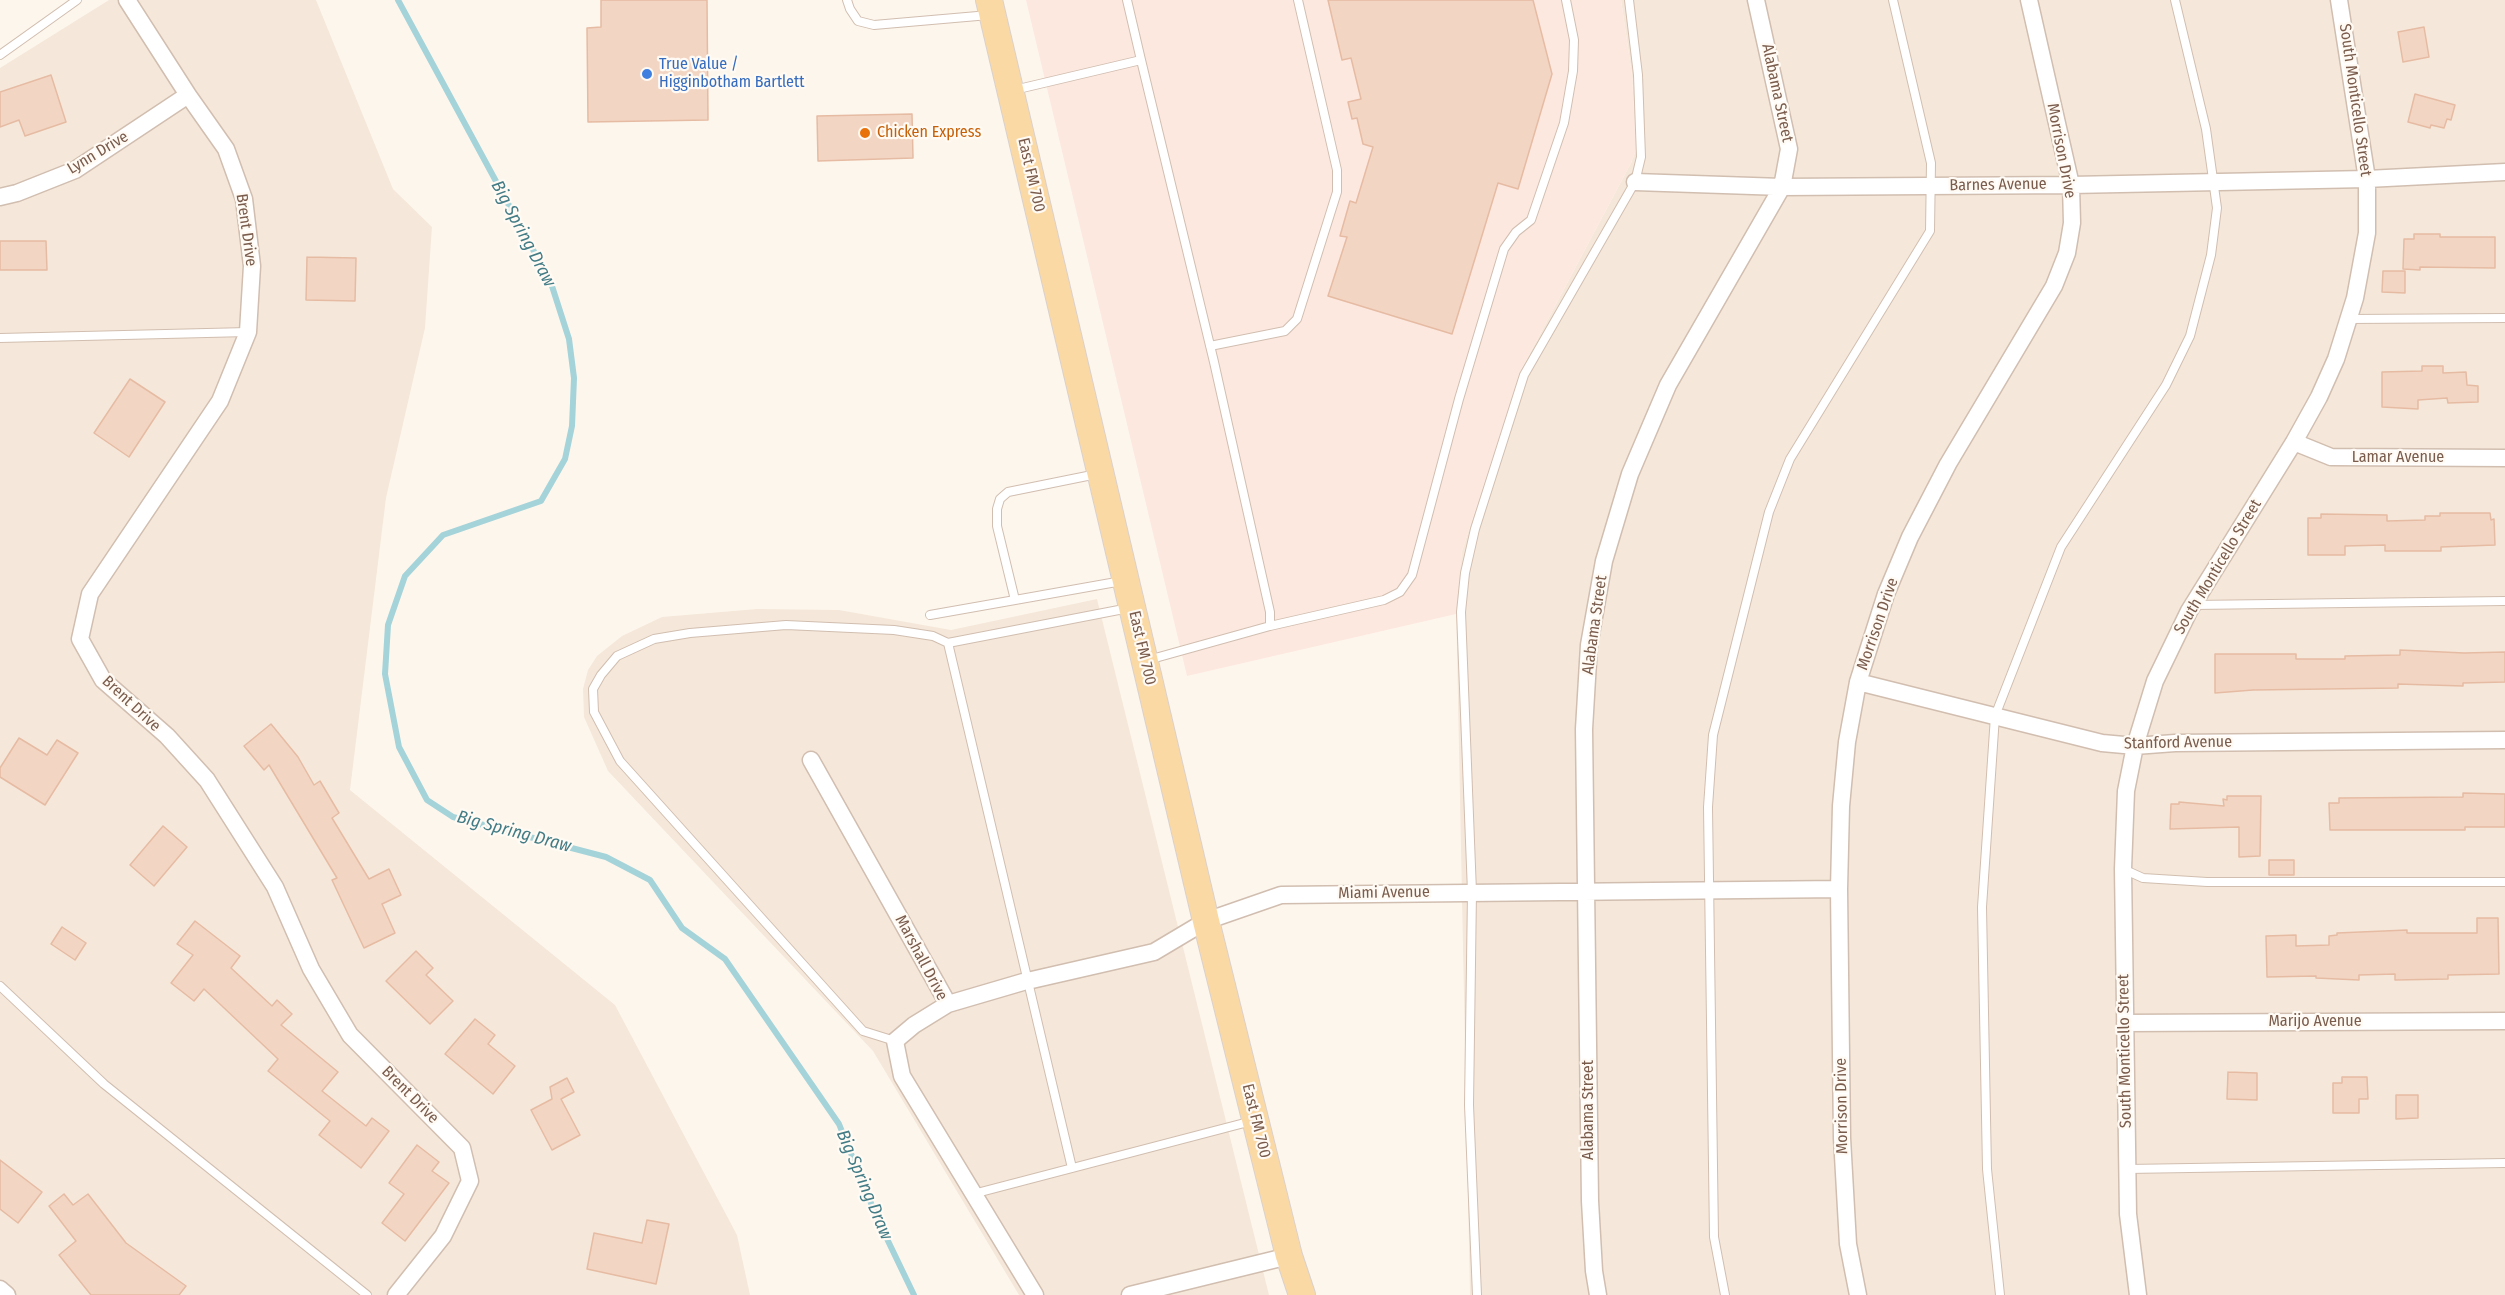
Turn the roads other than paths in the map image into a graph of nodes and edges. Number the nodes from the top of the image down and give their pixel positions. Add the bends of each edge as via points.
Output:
1 (77, 0) edge
2 (127, 0) edge
3 (847, 0) edge
4 (1127, 0) edge
5 (1298, 0) edge
6 (1566, 0) edge
7 (1629, 0) edge
8 (1756, 0) edge
9 (1893, 0) edge
10 (2029, 0) edge
11 (2175, 0) edge
12 (2339, 0) edge
13 (991, 8) edge
14 (0, 55) edge
15 (1141, 60) junction
16 (1011, 91) junction
17 (188, 95) junction
18 (2505, 172) edge
19 (2367, 179) junction
20 (1635, 182) junction
21 (2213, 182) junction
22 (2071, 184) junction
23 (1931, 186) junction
24 (1782, 187) junction
25 (0, 197) edge
26 (2505, 318) edge
27 (2349, 319) junction
28 (248, 332) junction
29 (0, 338) edge
30 (1210, 346) junction
31 (2294, 442) junction
32 (2505, 458) edge
33 (1101, 473) junction
34 (1126, 580) junction
35 (1015, 600) junction
36 (2505, 601) edge
37 (2193, 605) junction
38 (1132, 607) junction
39 (930, 615) dead end
40 (1270, 626) junction
41 (948, 643) junction
42 (1145, 661) junction
43 (1858, 682) junction
44 (1995, 716) junction
45 (2505, 740) edge
46 (2135, 746) junction
47 (811, 760) dead end
48 (2123, 870) junction
49 (2505, 882) edge
50 (1839, 889) junction
51 (1587, 890) junction
52 (1709, 890) junction
53 (1472, 892) junction
54 (1206, 921) junction
55 (1028, 981) junction
56 (0, 986) edge
57 (948, 1004) junction
58 (2505, 1021) edge
59 (2125, 1023) junction
60 (895, 1041) junction
61 (1255, 1120) junction
62 (2505, 1163) edge
63 (1072, 1168) junction
64 (2127, 1168) junction
65 (973, 1194) junction
66 (1289, 1256) junction
67 (0, 1289) edge
68 (7, 1295) edge
69 (367, 1295) edge
70 (396, 1295) edge
71 (1035, 1295) edge
72 (1130, 1295) edge
73 (1302, 1295) edge
74 (1477, 1295) edge
75 (1598, 1295) edge
76 (1725, 1295) edge
77 (1858, 1295) edge
78 (2000, 1295) edge
79 (2138, 1295) edge

1 - 14 lane
2 - 17 street, Brent Drive
3 - 13 lane via 858,21 873,24
4 - 15 lane
5 - 30 lane via 1337,170 1337,192 1297,319 1286,331
6 - 40 lane via 1574,40 1574,71 1564,123 1531,220 1504,249 1412,575 1400,592 1384,600
7 - 20 lane via 1638,75 1641,157
8 - 24 street, Alabama Street via 1789,149
9 - 23 lane via 1931,164
10 - 22 street, Morrison Drive
11 - 21 lane via 2206,129
12 - 19 street, South Monticello Street
13 - 16 main road, East FM 700
15 - 16 lane
15 - 30 lane
16 - 33 main road, East FM 700
17 - 25 street, Lynn Drive via 75,170
17 - 28 street, Brent Drive via 226,149 244,199 252,266
18 - 19 street, Barnes Avenue
19 - 21 street, Barnes Avenue
19 - 27 street, South Monticello Street via 2367,233
20 - 24 street, Barnes Avenue
20 - 53 lane via 1524,375 1472,540 1461,612
21 - 22 street, Barnes Avenue
21 - 44 lane via 2217,208 2211,255 2190,336 2166,385 2061,548
22 - 23 street, Barnes Avenue
22 - 43 street, Morrison Drive via 2072,223 2067,253 2054,286 1948,464 1910,537 1886,594
23 - 24 street, Barnes Avenue
23 - 52 lane via 1930,231 1790,459 1769,512 1713,735 1708,807
24 - 51 street, Alabama Street via 1668,385 1630,474 1604,561 1589,645 1584,729
26 - 27 lane
27 - 31 street, South Monticello Street via 2336,359
28 - 29 lane
28 - 70 street, Brent Drive via 220,401 90,594 80,639 103,680 167,736 207,780 275,887 311,969 350,1035 462,1148 470,1181 443,1236
30 - 40 lane
31 - 32 street, Lamar Avenue via 2331,457
31 - 37 street, South Monticello Street
33 - 34 main road, East FM 700
33 - 35 lane via 1008,492 1000,499 998,526
34 - 35 lane
34 - 38 main road, East FM 700
35 - 39 lane
36 - 37 lane
37 - 46 street, South Monticello Street via 2155,681
38 - 41 lane
38 - 42 main road, East FM 700
40 - 42 lane
41 - 55 lane
41 - 60 lane via 933,636 894,630 786,625 690,633 654,639 617,656 594,689 594,712 620,760 863,1031
42 - 54 main road, East FM 700
43 - 44 street, Stanford Avenue
43 - 50 street, Morrison Drive via 1847,742
44 - 46 street, Stanford Avenue via 2102,743
44 - 78 lane via 1982,907 1988,1169
45 - 46 street, Stanford Avenue
46 - 48 street, South Monticello Street via 2126,792
47 - 57 street, Marshall Drive
48 - 49 lane via 2143,878 2197,881
48 - 59 street, South Monticello Street
50 - 52 street, Miami Avenue
50 - 77 street, Morrison Drive via 1842,1138 1848,1244
51 - 52 street, Miami Avenue
51 - 53 street, Miami Avenue
51 - 75 street, Alabama Street via 1590,1201
52 - 76 lane via 1714,1237
53 - 54 street, Miami Avenue via 1281,895
53 - 74 lane via 1469,1105
54 - 55 street, Miami Avenue via 1154,952
54 - 61 main road, East FM 700
55 - 57 street, Miami Avenue
55 - 63 lane
56 - 69 lane via 104,1084
57 - 60 street, Marshall Drive
58 - 59 street, Marijo Avenue
59 - 64 street, South Monticello Street
60 - 65 street via 902,1076
61 - 63 lane
61 - 66 main road, East FM 700
62 - 64 lane
63 - 65 lane
64 - 79 street, South Monticello Street
65 - 71 street
66 - 72 street
66 - 73 main road, East FM 700
67 - 68 street

